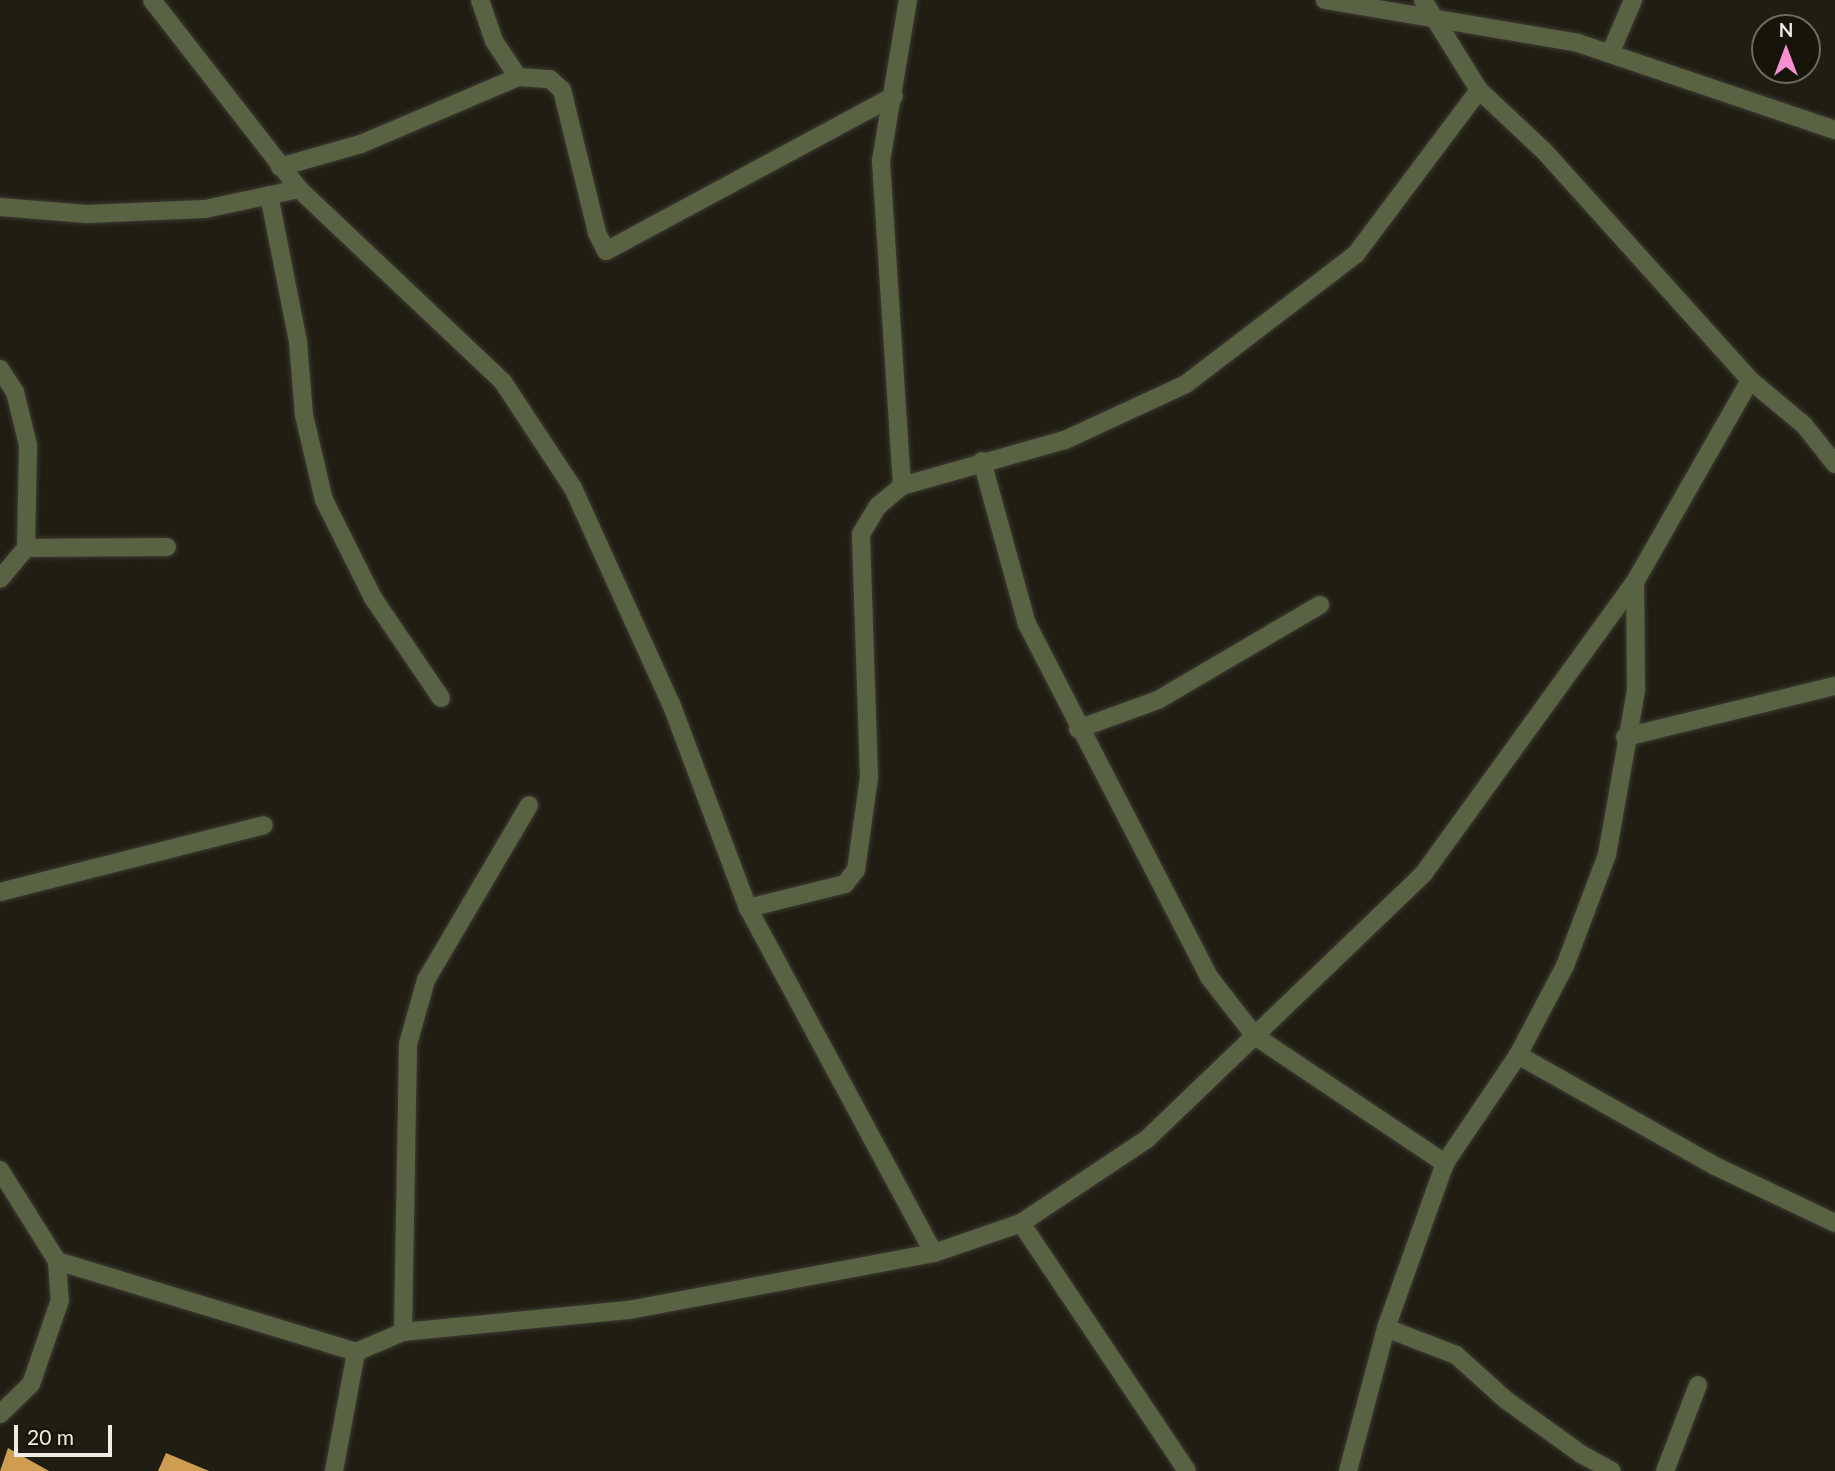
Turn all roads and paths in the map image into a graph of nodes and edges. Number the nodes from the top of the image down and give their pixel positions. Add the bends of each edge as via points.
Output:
1 (152, 0) edge
2 (480, 0) edge
3 (908, 0) edge
4 (1325, 0) edge
5 (1423, 0) edge
6 (1633, 0) edge
7 (1439, 22) junction
8 (1610, 54) junction
9 (518, 77) junction
10 (1479, 90) junction
11 (894, 96) junction
12 (1835, 130) edge
13 (280, 167) junction
14 (299, 189) junction
15 (270, 195) junction
16 (0, 207) edge
17 (0, 369) edge
18 (1750, 380) junction
19 (982, 461) junction
20 (1835, 464) edge
21 (902, 486) junction
22 (167, 547) dead end
23 (26, 548) junction
24 (0, 579) edge
25 (1635, 582) junction
26 (1320, 605) dead end
27 (1835, 686) edge
28 (441, 698) dead end
29 (1077, 729) junction
30 (1625, 737) junction
31 (529, 805) dead end
32 (264, 825) dead end
33 (0, 892) edge
34 (748, 908) junction
35 (1255, 1036) junction
36 (1518, 1055) junction
37 (1445, 1163) junction
38 (0, 1170) edge
39 (1021, 1223) junction
40 (1835, 1223) edge
41 (934, 1253) junction
42 (57, 1261) junction
43 (1386, 1328) junction
44 (402, 1332) junction
45 (356, 1352) junction
46 (1698, 1385) dead end
47 (0, 1414) edge
48 (334, 1471) edge
49 (1187, 1471) edge
50 (1348, 1471) edge
51 (1612, 1471) edge
52 (1665, 1471) edge

1 - 13 street
2 - 9 street via 495,41
3 - 11 street
4 - 7 street
5 - 7 street
6 - 8 street
7 - 8 street via 1578,43
7 - 10 street
8 - 12 street
9 - 11 street via 550,79 562,90 606,251
9 - 13 street via 361,144
10 - 18 street via 1544,151
10 - 19 street via 1356,254 1186,384 1065,440
11 - 21 street via 881,161
13 - 14 street
14 - 15 street
14 - 34 street via 503,382 573,488 672,706
15 - 16 street via 205,209 87,214
15 - 28 street via 298,342 304,415 324,500 373,598
17 - 23 street via 15,392 28,445
18 - 20 street via 1804,425
18 - 25 street
19 - 21 street
19 - 29 street via 1027,624
21 - 34 street via 878,506 861,534 869,777 856,870 845,884
22 - 23 street
23 - 24 street
25 - 30 street via 1636,691
25 - 35 street via 1424,873
26 - 29 street via 1158,700
27 - 30 street
29 - 35 street via 1122,806 1209,977
30 - 36 street via 1607,855 1565,966
31 - 44 street via 426,980 408,1044
32 - 33 street
34 - 41 street
35 - 37 street
35 - 39 street via 1147,1139
36 - 37 street
36 - 40 street via 1715,1166
37 - 43 street
38 - 42 street
39 - 41 street
39 - 49 street
41 - 44 street via 629,1310
42 - 45 street
42 - 47 street via 60,1300 31,1384
43 - 50 street
43 - 51 street via 1456,1354 1506,1400
44 - 45 street
45 - 48 street
46 - 52 street

